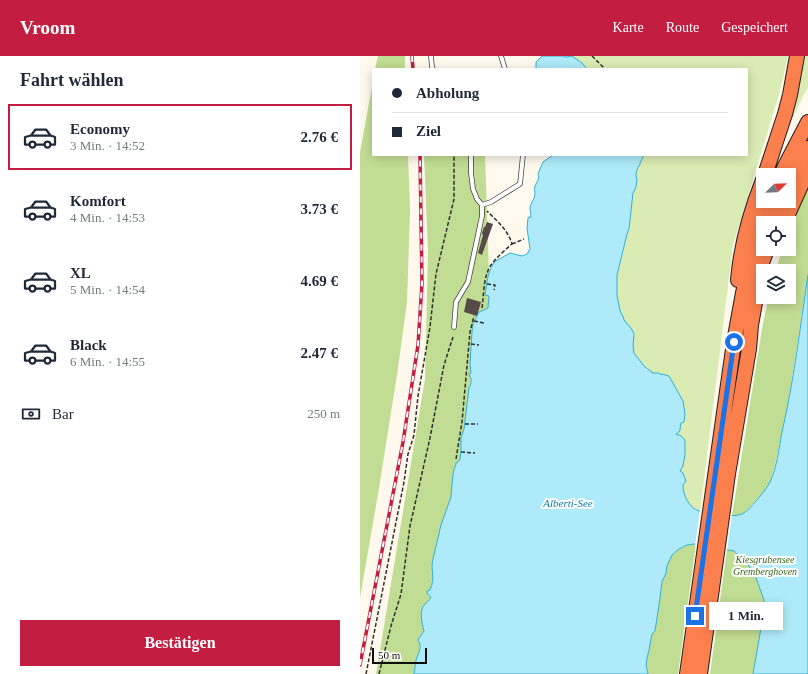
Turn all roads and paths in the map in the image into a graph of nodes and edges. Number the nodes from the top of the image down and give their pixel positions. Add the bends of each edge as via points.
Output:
1 (431, 56) edge
2 (501, 56) edge
3 (592, 56) edge
4 (798, 56) edge
5 (432, 68) edge
6 (505, 68) edge
7 (604, 68) edge
8 (808, 122) edge
9 (808, 148) edge
10 (454, 156) edge
11 (471, 156) edge
12 (523, 156) edge
13 (767, 168) edge
14 (784, 168) edge
15 (796, 170) edge
16 (808, 170) edge
17 (756, 199) edge
18 (482, 205) junction
19 (768, 208) edge
20 (787, 216) edge
21 (524, 240) dead end
22 (512, 244) junction
23 (764, 256) edge
24 (487, 284) dead end
25 (494, 290) dead end
26 (761, 304) edge
27 (482, 308) dead end
28 (474, 316) dead end
29 (474, 321) dead end
30 (484, 323) dead end
31 (454, 327) dead end
32 (452, 337) dead end
33 (734, 342) junction
34 (471, 344) dead end
35 (479, 345) dead end
36 (749, 349) junction
37 (465, 424) dead end
38 (478, 424) dead end
39 (461, 452) dead end
40 (475, 453) dead end
41 (456, 459) dead end
42 (718, 498) junction
43 (709, 560) junction
44 (366, 674) edge
45 (380, 674) edge
46 (687, 674) edge
47 (700, 674) edge

1 - 5 lane
2 - 6 lane
3 - 7 path
4 - 13 highway via 785,114
8 - 14 highway
9 - 15 highway
10 - 44 path via 454,199 436,274 414,435 408,454
11 - 18 lane via 473,188
12 - 18 lane via 520,184
16 - 20 highway
17 - 33 highway via 740,260
18 - 22 path via 502,225
18 - 31 lane via 468,282 456,302
19 - 33 highway via 750,261
21 - 22 path
22 - 27 path via 492,263 488,271
23 - 36 highway
24 - 25 path via 495,286
26 - 36 highway
28 - 41 path
29 - 30 path
32 - 45 path via 410,526 401,594
33 - 42 highway
34 - 35 path
36 - 42 highway
37 - 38 path
39 - 40 path
42 - 43 highway
43 - 46 highway
43 - 47 highway

